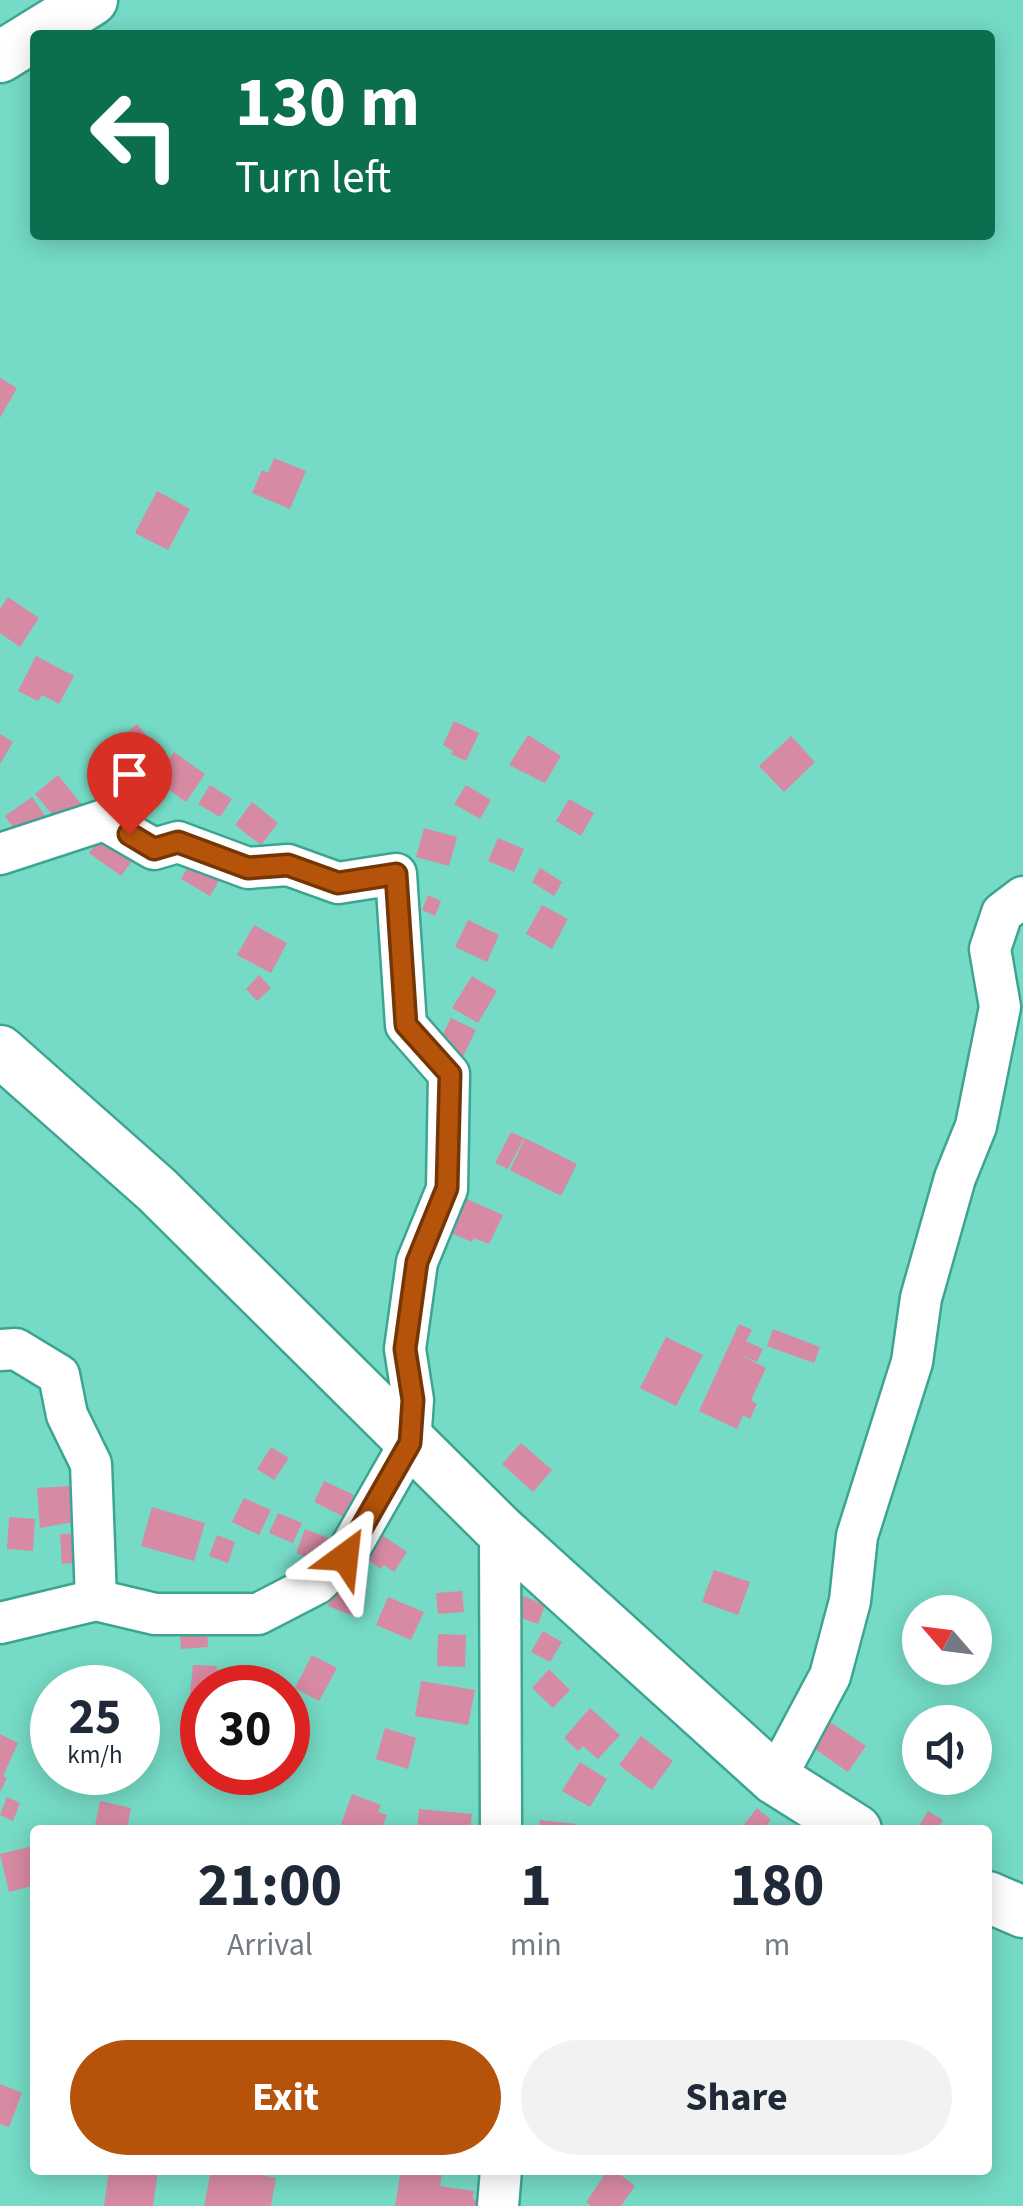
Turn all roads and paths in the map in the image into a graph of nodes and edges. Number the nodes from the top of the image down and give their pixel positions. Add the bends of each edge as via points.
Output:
1 (92, 0) edge
2 (44, 30) edge
3 (30, 38) edge
4 (0, 57) edge
5 (0, 854) edge
6 (1023, 897) edge
7 (0, 1050) edge
8 (0, 1350) edge
9 (410, 1443) junction
10 (500, 1530) junction
11 (96, 1600) junction
12 (0, 1623) edge
13 (776, 1780) junction
14 (501, 1825) edge
15 (848, 1825) edge
16 (992, 1898) edge
17 (1023, 1912) edge
18 (501, 2175) edge
19 (498, 2206) edge

1 - 2 street
3 - 4 street
5 - 9 street via 104,820 154,849 178,842 248,868 288,865 338,883 396,874 406,1025 450,1074 447,1188 417,1262 405,1349 413,1400
6 - 13 street via 1002,913 990,949 1000,1007 976,1126 921,1298 912,1362 858,1536 850,1602 830,1676
7 - 9 street via 157,1190
8 - 11 street via 16,1348 59,1375 67,1415 91,1464
9 - 10 street
9 - 11 street via 345,1557 316,1584 258,1614 155,1614
10 - 13 street
10 - 14 street
11 - 12 street
13 - 15 street
16 - 17 street
18 - 19 street

